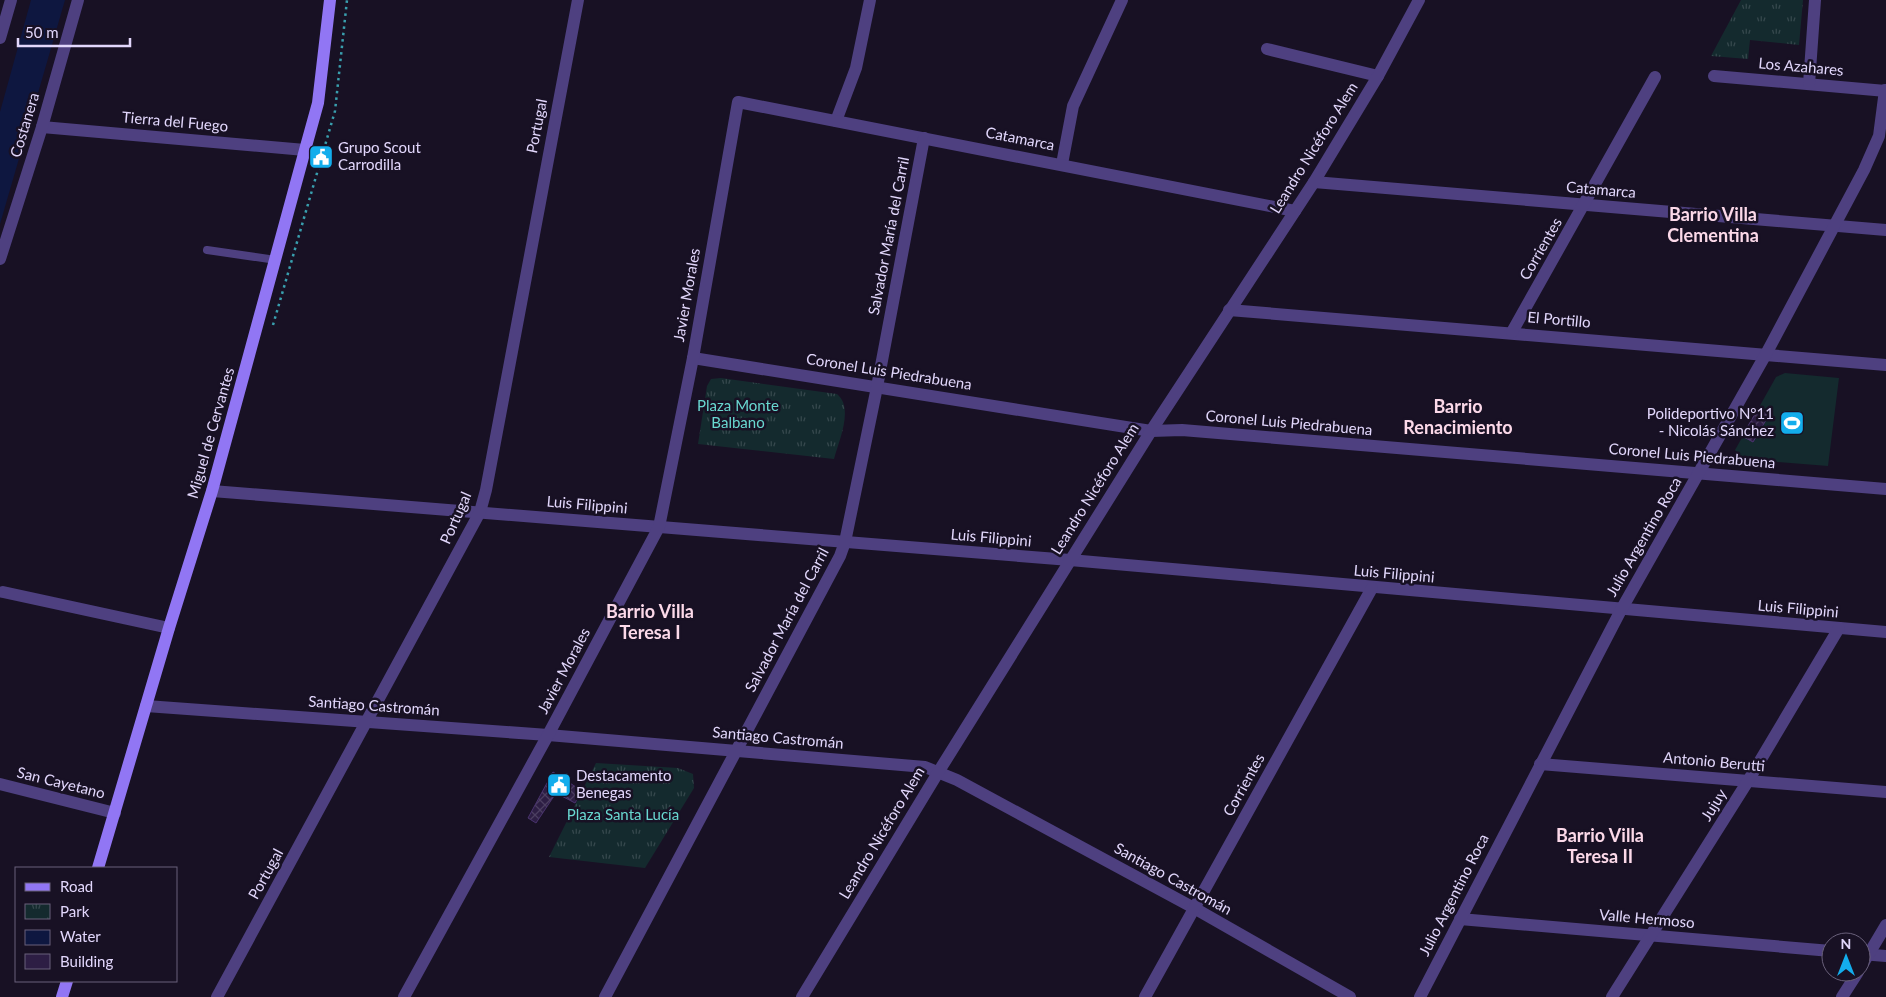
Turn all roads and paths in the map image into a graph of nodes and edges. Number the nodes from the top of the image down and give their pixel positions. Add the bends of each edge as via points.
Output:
1 (11, 0) edge
2 (78, 0) edge
3 (330, 0) edge
4 (578, 0) edge
5 (870, 0) edge
6 (1122, 0) edge
7 (1419, 0) edge
8 (1815, 0) edge
9 (0, 38) edge
10 (1267, 49) dead end
11 (1378, 76) junction
12 (1655, 76) dead end
13 (1714, 76) dead end
14 (1809, 84) junction
15 (1885, 90) edge
16 (738, 102) joint
17 (836, 121) junction
18 (42, 127) junction
19 (924, 138) junction
20 (305, 150) junction
21 (1062, 164) junction
22 (1314, 182) junction
23 (1584, 205) junction
24 (1295, 211) junction
25 (1834, 226) junction
26 (1886, 230) edge
27 (207, 250) dead end
28 (0, 259) edge
29 (276, 260) junction
30 (1229, 310) junction
31 (1512, 332) junction
32 (1766, 354) junction
33 (692, 358) junction
34 (1886, 365) edge
35 (877, 387) junction
36 (1150, 431) junction
37 (1699, 473) junction
38 (1886, 490) edge
39 (212, 491) junction
40 (480, 512) junction
41 (659, 527) junction
42 (845, 542) junction
43 (1070, 560) junction
44 (1372, 588) junction
45 (3, 592) dead end
46 (1620, 610) junction
47 (169, 628) junction
48 (1839, 628) junction
49 (1886, 632) edge
50 (146, 706) junction
51 (368, 721) junction
52 (548, 735) junction
53 (735, 752) junction
54 (1540, 764) junction
55 (939, 771) junction
56 (1748, 781) junction
57 (0, 784) edge
58 (1886, 792) edge
59 (115, 813) junction
60 (98, 867) edge
61 (1194, 908) junction
62 (1460, 919) junction
63 (1886, 925) edge
64 (1651, 936) junction
65 (1871, 946) edge
66 (1821, 950) edge
67 (1871, 955) edge
68 (1886, 956) edge
69 (67, 982) edge
70 (1852, 982) edge
71 (62, 997) edge
72 (218, 997) edge
73 (404, 997) edge
74 (604, 997) edge
75 (802, 997) edge
76 (1145, 997) edge
77 (1350, 997) edge
78 (1420, 997) edge
79 (1612, 997) edge
80 (1842, 997) edge

1 - 9 street
2 - 18 street, Costanera
3 - 20 main road, Miguel de Cervantes via 318,103
4 - 40 street, Portugal
5 - 17 street via 856,68
6 - 21 street via 1073,106
7 - 11 street, Leandro Nicéforo Alem
8 - 14 street
10 - 11 street
11 - 22 street, Leandro Nicéforo Alem
12 - 23 street, Corrientes
13 - 14 street, Los Azahares
14 - 15 street, Los Azahares
15 - 25 street, Julio Argentino Roca via 1879,136
16 - 17 street, Catamarca
16 - 33 street, Javier Morales
17 - 19 street, Catamarca
18 - 20 street, Tierra del Fuego
18 - 28 street, Costanera
19 - 21 street, Catamarca
19 - 35 street, Salvador María del Carril
20 - 29 main road, Miguel de Cervantes
21 - 24 street, Catamarca
22 - 23 street, Catamarca
22 - 24 street, Leandro Nicéforo Alem
23 - 25 street, Catamarca
23 - 31 street, Corrientes
24 - 30 street, Leandro Nicéforo Alem
25 - 26 street, Catamarca
25 - 32 street, Julio Argentino Roca
27 - 29 lane
29 - 39 main road, Miguel de Cervantes
30 - 31 street, El Portillo
30 - 36 street, Leandro Nicéforo Alem
31 - 32 street, El Portillo
32 - 34 street, El Portillo
32 - 37 street, Julio Argentino Roca
33 - 35 street, Coronel Luis Piedrabuena
33 - 41 street, Javier Morales
35 - 36 street, Coronel Luis Piedrabuena
35 - 42 street, Salvador María del Carril
36 - 37 street, Coronel Luis Piedrabuena via 1182,430
36 - 43 street, Leandro Nicéforo Alem
37 - 38 street, Coronel Luis Piedrabuena
37 - 46 street, Julio Argentino Roca
39 - 40 street, Luis Filippini
39 - 47 main road, Miguel de Cervantes
40 - 41 street, Luis Filippini
40 - 51 street, Portugal
41 - 42 street, Luis Filippini
41 - 52 street, Javier Morales
42 - 43 street, Luis Filippini
42 - 53 street, Salvador María del Carril via 832,573
43 - 44 street, Luis Filippini
43 - 55 street, Leandro Nicéforo Alem
44 - 46 street, Luis Filippini
44 - 61 street, Corrientes
45 - 47 street
46 - 48 street, Luis Filippini
46 - 54 street, Julio Argentino Roca
47 - 50 main road, Miguel de Cervantes
48 - 49 street, Luis Filippini
48 - 56 street, Jujuy
50 - 51 street, Santiago Castromán
50 - 59 main road, Miguel de Cervantes
51 - 52 street, Santiago Castromán
51 - 72 street, Portugal
52 - 53 street, Santiago Castromán
52 - 73 street, Javier Morales
53 - 55 street, Santiago Castromán via 910,765
53 - 74 street, Salvador María del Carril
54 - 56 street, Antonio Berutti
54 - 62 street, Julio Argentino Roca
55 - 61 street, Santiago Castromán
55 - 75 street, Leandro Nicéforo Alem
56 - 58 street, Antonio Berutti
56 - 64 street, Jujuy
57 - 59 street, San Cayetano
59 - 60 main road, Miguel de Cervantes
61 - 76 street, Corrientes
61 - 77 street, Santiago Castromán
62 - 64 street, Valle Hermoso
62 - 78 street, Julio Argentino Roca
63 - 65 street
64 - 66 street, Valle Hermoso
64 - 79 street, Jujuy
67 - 68 street
69 - 71 main road
70 - 80 street

